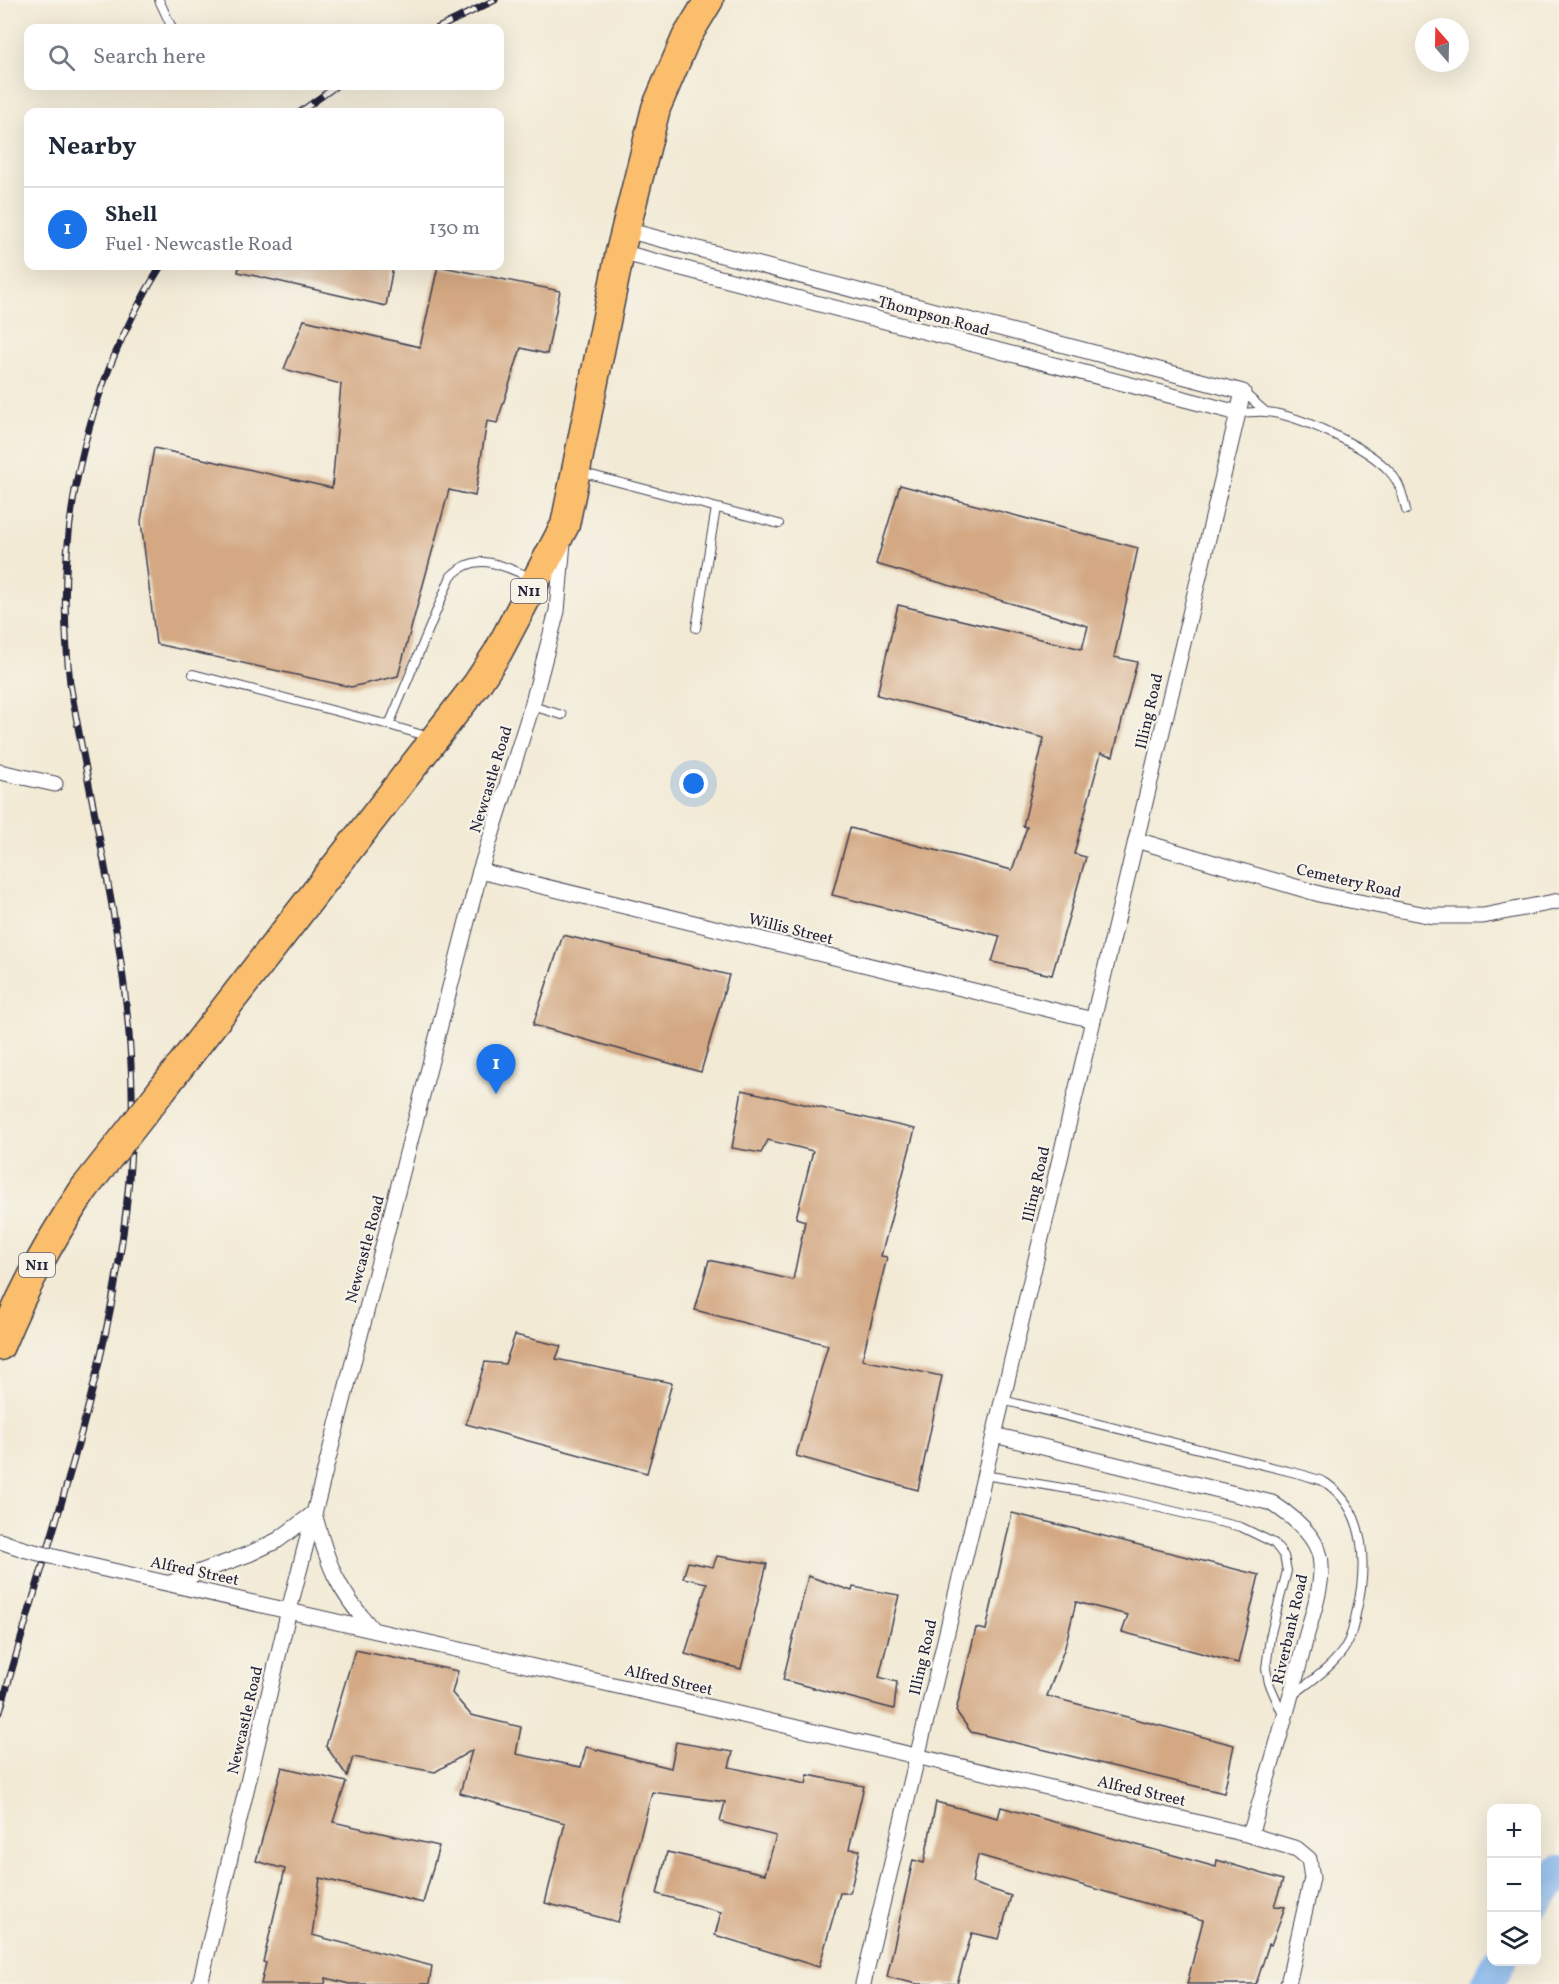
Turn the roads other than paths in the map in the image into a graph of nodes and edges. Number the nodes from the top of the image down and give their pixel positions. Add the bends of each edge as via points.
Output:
1 (159, 0) edge
2 (709, 0) edge
3 (170, 24) edge
4 (623, 241) junction
5 (1243, 392) junction
6 (1266, 412) junction
7 (1238, 413) junction
8 (575, 471) junction
9 (716, 507) junction
10 (1407, 510) dead end
11 (779, 524) dead end
12 (565, 525) junction
13 (536, 578) junction
14 (696, 628) dead end
15 (193, 674) dead end
16 (532, 706) junction
17 (562, 716) dead end
18 (389, 725) junction
19 (434, 738) junction
20 (0, 772) edge
21 (55, 784) dead end
22 (1136, 840) junction
23 (480, 870) junction
24 (1559, 901) edge
25 (1093, 1020) junction
26 (0, 1346) edge
27 (1002, 1400) junction
28 (994, 1435) junction
29 (984, 1475) junction
30 (314, 1513) junction
31 (0, 1541) edge
32 (170, 1583) junction
33 (289, 1610) junction
34 (372, 1629) junction
35 (1292, 1696) junction
36 (1285, 1719) junction
37 (917, 1755) junction
38 (1250, 1835) junction
39 (200, 1984) edge
40 (863, 1984) edge
41 (1288, 1984) edge

1 - 3 lane
2 - 4 highway, N11 via 686,38 656,108
4 - 5 street, Thompson Road
4 - 7 street, Thompson Road
4 - 8 highway, N11
5 - 6 lane
5 - 7 street, Illing Road
6 - 7 lane
6 - 10 lane via 1308,424 1372,456 1402,490
7 - 22 street, Illing Road
8 - 9 lane
8 - 12 highway, N11
9 - 11 lane
9 - 14 lane
12 - 13 highway, N11
12 - 16 street, Newcastle Road via 557,611
13 - 18 lane via 487,561 462,565 451,576
13 - 19 highway, N11 via 498,652
15 - 18 lane
16 - 17 lane
16 - 23 street, Newcastle Road
18 - 19 lane
19 - 26 highway, N11, bridge via 84,1189 23,1291
20 - 21 street
22 - 24 street, Cemetery Road via 1323,895 1432,916 1483,916
22 - 25 street, Illing Road
23 - 25 street, Willis Street
23 - 30 street, Newcastle Road
25 - 27 street, Illing Road
27 - 28 street, Illing Road
27 - 35 lane via 1304,1475 1326,1483 1342,1499 1356,1522 1364,1548 1361,1592 1352,1633 1330,1665
28 - 29 street, Illing Road
28 - 35 street, Riverbank Road via 1272,1503 1296,1519 1322,1564
29 - 36 lane via 1105,1495 1241,1527 1274,1543 1284,1556 1287,1571 1266,1669
29 - 37 street, Illing Road
30 - 32 street via 278,1540
30 - 33 street, Newcastle Road
30 - 34 street via 327,1564 339,1588
31 - 32 street, Alfred Street, bridge
32 - 33 street, Alfred Street
33 - 34 street, Alfred Street
33 - 39 street, Newcastle Road
34 - 37 street, Alfred Street
35 - 36 street, Riverbank Road
36 - 38 street, Riverbank Road
37 - 38 street, Alfred Street
37 - 40 street, Illing Road
38 - 41 street via 1298,1849 1309,1859 1312,1878

